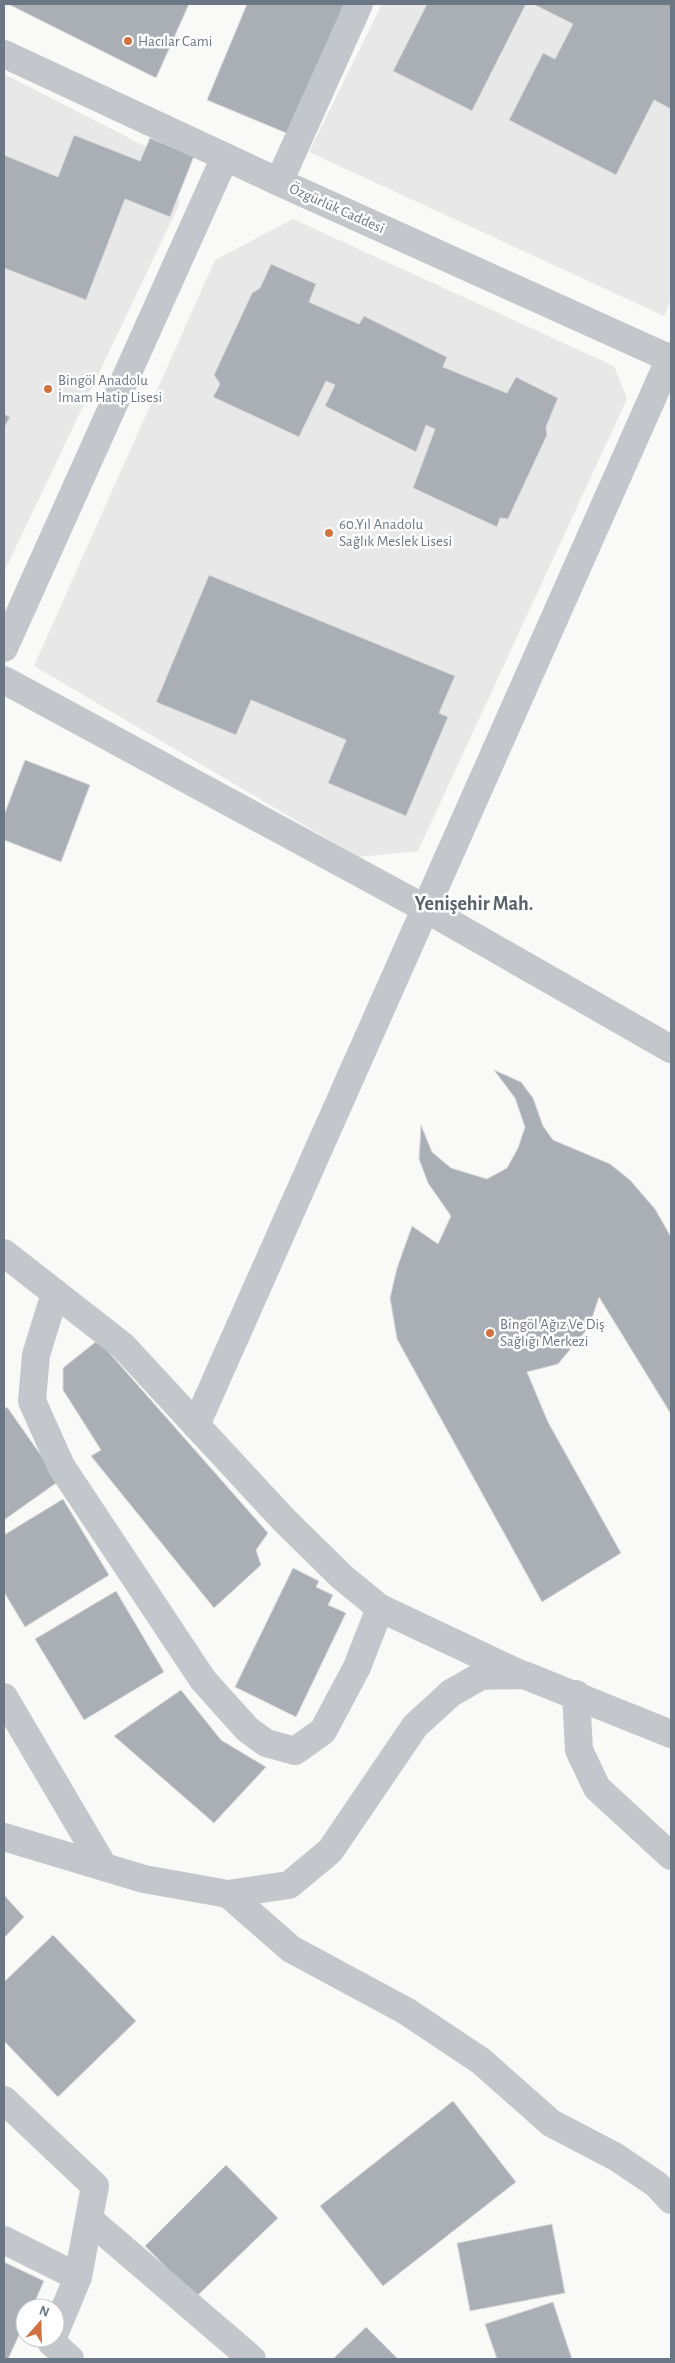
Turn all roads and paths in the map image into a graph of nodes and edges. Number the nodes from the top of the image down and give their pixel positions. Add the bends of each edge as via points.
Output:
1 (359, 4) edge
2 (4, 54) edge
3 (225, 157) junction
4 (279, 182) junction
5 (671, 358) edge
6 (4, 648) edge
7 (4, 680) edge
8 (426, 909) junction
9 (671, 1049) edge
10 (4, 1253) edge
11 (55, 1293) junction
12 (196, 1424) junction
13 (380, 1608) junction
14 (524, 1675) junction
15 (576, 1694) junction
16 (4, 1697) edge
17 (671, 1734) edge
18 (4, 1837) edge
19 (671, 1856) edge
20 (104, 1867) junction
21 (228, 1894) junction
22 (4, 2100) edge
23 (671, 2200) edge
24 (90, 2220) junction
25 (4, 2240) edge
26 (78, 2277) junction
27 (65, 2314) edge
28 (252, 2359) edge

1 - 4 street
2 - 3 street, Özgürlük Caddesi
3 - 4 street, Özgürlük Caddesi
3 - 6 street
4 - 5 street, Özgürlük Caddesi
5 - 8 street
7 - 8 street
8 - 9 street
8 - 12 street
10 - 11 street
11 - 12 street via 123,1346
11 - 13 street via 36,1355 32,1401 60,1466 202,1680 247,1729 266,1743 295,1751 323,1731 357,1667
12 - 13 street via 283,1519
13 - 14 street
14 - 15 street
14 - 21 street via 481,1676 451,1693 415,1726 330,1851 289,1885
15 - 17 street
15 - 19 street via 580,1750 597,1788
16 - 20 street
18 - 20 street
20 - 21 street via 144,1879
21 - 23 street via 291,1949 406,2011 480,2061 552,2123 616,2158 656,2184
22 - 24 street via 95,2186
24 - 26 street
24 - 28 street
25 - 26 street
26 - 27 street

